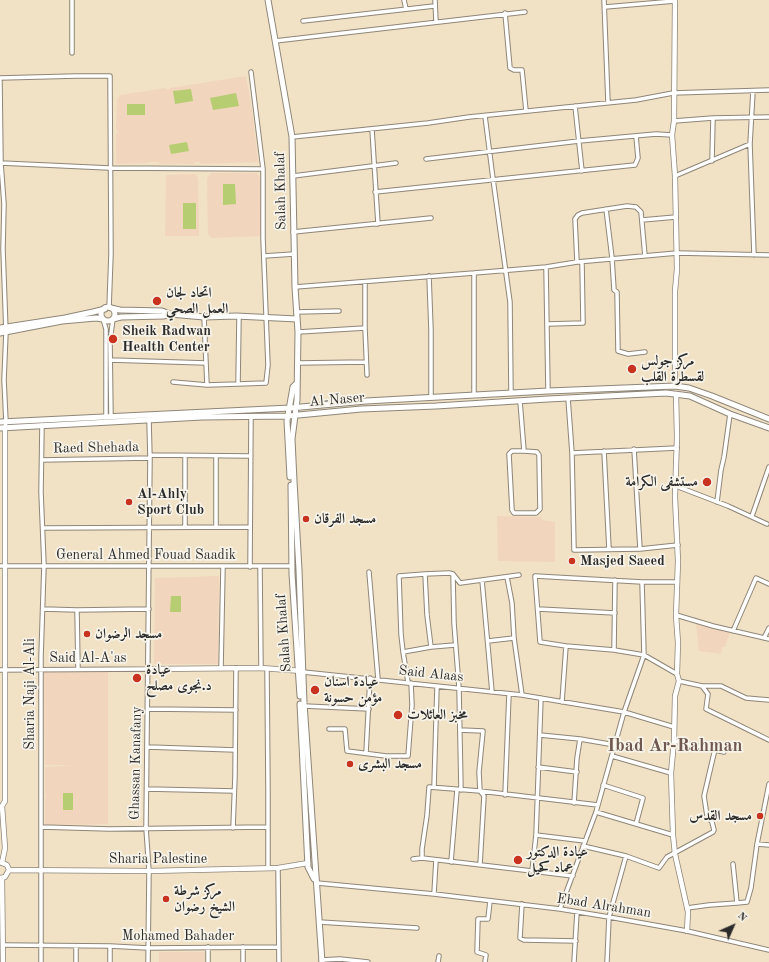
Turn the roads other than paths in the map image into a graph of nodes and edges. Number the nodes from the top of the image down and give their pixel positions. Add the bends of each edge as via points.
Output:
1 (72, 0) edge
2 (268, 0) edge
3 (404, 0) edge
4 (435, 0) edge
5 (604, 0) edge
6 (676, 0) edge
7 (434, 6) junction
8 (605, 7) junction
9 (406, 9) junction
10 (525, 12) dead end
11 (505, 13) junction
12 (303, 21) dead end
13 (436, 22) junction
14 (275, 41) junction
15 (72, 53) dead end
16 (251, 72) dead end
17 (0, 78) edge
18 (0, 81) edge
19 (753, 90) junction
20 (769, 90) edge
21 (673, 93) junction
22 (608, 102) junction
23 (574, 106) junction
24 (526, 111) junction
25 (485, 116) junction
26 (751, 117) junction
27 (769, 117) edge
28 (713, 118) junction
29 (674, 121) junction
30 (372, 129) junction
31 (672, 135) junction
32 (636, 136) junction
33 (292, 137) junction
34 (579, 141) junction
35 (750, 144) junction
36 (490, 152) junction
37 (426, 159) dead end
38 (712, 161) junction
39 (396, 162) dead end
40 (1, 163) junction
41 (374, 165) junction
42 (109, 168) junction
43 (263, 169) junction
44 (582, 170) junction
45 (293, 176) junction
46 (676, 176) junction
47 (492, 180) junction
48 (375, 192) junction
49 (2, 204) edge
50 (606, 209) junction
51 (676, 217) junction
52 (431, 218) dead end
53 (642, 220) junction
54 (378, 224) junction
55 (294, 232) junction
56 (677, 253) junction
57 (294, 254) junction
58 (754, 255) junction
59 (769, 255) edge
60 (264, 256) junction
61 (645, 256) junction
62 (612, 258) junction
63 (580, 262) junction
64 (546, 267) junction
65 (506, 270) junction
66 (474, 272) junction
67 (429, 276) junction
68 (365, 282) junction
69 (295, 287) junction
70 (108, 308) junction
71 (296, 312) junction
72 (339, 312) dead end
73 (170, 314) junction
74 (204, 316) junction
75 (239, 317) junction
76 (266, 317) junction
77 (103, 319) junction
78 (113, 319) junction
79 (297, 319) junction
80 (548, 324) junction
81 (365, 328) junction
82 (3, 330) edge
83 (298, 332) junction
84 (645, 352) dead end
85 (110, 360) junction
86 (366, 362) junction
87 (206, 363) junction
88 (298, 363) junction
89 (367, 375) dead end
90 (173, 382) dead end
91 (238, 384) junction
92 (296, 384) junction
93 (207, 385) junction
94 (675, 386) junction
95 (548, 391) junction
96 (510, 393) junction
97 (676, 394) junction
98 (474, 395) junction
99 (431, 398) junction
100 (568, 398) junction
101 (520, 401) junction
102 (290, 408) junction
103 (296, 408) junction
104 (730, 414) junction
105 (296, 415) junction
106 (288, 416) junction
107 (251, 417) junction
108 (108, 418) junction
109 (769, 419) edge
110 (149, 420) junction
111 (0, 422) edge
112 (6, 422) junction
113 (42, 426) junction
114 (3, 428) edge
115 (769, 428) edge
116 (677, 448) junction
117 (634, 449) junction
118 (524, 451) junction
119 (604, 451) junction
120 (572, 453) junction
121 (150, 456) junction
122 (185, 456) junction
123 (216, 456) junction
124 (251, 456) junction
125 (42, 460) junction
126 (769, 468) edge
127 (676, 486) junction
128 (717, 502) junction
129 (752, 516) junction
130 (767, 524) dead end
131 (149, 527) junction
132 (185, 527) junction
133 (216, 527) junction
134 (250, 527) junction
135 (42, 528) junction
136 (678, 546) junction
137 (609, 549) junction
138 (640, 549) junction
139 (2, 566) edge
140 (44, 566) junction
141 (292, 566) junction
142 (149, 567) junction
143 (223, 567) junction
144 (250, 567) junction
145 (260, 567) junction
146 (369, 572) dead end
147 (425, 574) junction
148 (453, 574) junction
149 (518, 575) dead end
150 (507, 577) junction
151 (482, 580) junction
152 (615, 580) junction
153 (642, 582) junction
154 (677, 582) junction
155 (769, 584) edge
156 (43, 609) junction
157 (149, 609) junction
158 (77, 610) junction
159 (538, 610) junction
160 (615, 613) junction
161 (676, 615) junction
162 (769, 628) edge
163 (733, 631) junction
164 (514, 638) junction
165 (764, 638) junction
166 (769, 639) edge
167 (488, 641) junction
168 (455, 645) junction
169 (566, 646) junction
170 (431, 647) junction
171 (614, 650) junction
172 (403, 652) junction
173 (644, 655) junction
174 (150, 668) junction
175 (221, 668) junction
176 (236, 668) junction
177 (261, 668) junction
178 (41, 669) junction
179 (78, 669) junction
180 (267, 669) junction
181 (2, 670) edge
182 (301, 671) junction
183 (677, 674) junction
184 (370, 678) junction
185 (378, 679) junction
186 (679, 681) junction
187 (410, 682) junction
188 (702, 686) junction
189 (437, 687) junction
190 (459, 688) junction
191 (492, 692) junction
192 (509, 694) junction
193 (522, 695) junction
194 (540, 698) junction
195 (769, 700) edge
196 (562, 702) junction
197 (304, 706) junction
198 (148, 709) junction
199 (369, 709) junction
200 (236, 710) junction
201 (624, 712) junction
202 (674, 727) junction
203 (329, 728) dead end
204 (460, 730) junction
205 (540, 735) junction
206 (580, 739) junction
207 (769, 740) edge
208 (674, 741) junction
209 (615, 745) junction
210 (148, 747) junction
211 (714, 749) junction
212 (235, 750) junction
213 (724, 752) dead end
214 (366, 753) junction
215 (612, 756) junction
216 (538, 767) junction
217 (577, 772) junction
218 (671, 773) junction
219 (769, 784) edge
220 (602, 785) junction
221 (434, 787) junction
222 (147, 789) junction
223 (459, 790) junction
224 (234, 791) junction
225 (480, 791) junction
226 (505, 795) junction
227 (537, 798) junction
228 (574, 803) junction
229 (1, 806) edge
230 (598, 806) junction
231 (596, 812) junction
232 (636, 824) junction
233 (42, 827) junction
234 (268, 827) junction
235 (146, 828) junction
236 (232, 828) junction
237 (536, 835) junction
238 (673, 835) junction
239 (2, 838) edge
240 (585, 841) junction
241 (757, 844) junction
242 (769, 845) edge
243 (583, 846) junction
244 (676, 854) junction
245 (626, 856) junction
246 (422, 858) junction
247 (413, 859) dead end
248 (436, 860) junction
249 (1, 862) edge
250 (451, 862) junction
251 (308, 864) junction
252 (733, 864) dead end
253 (480, 865) junction
254 (268, 868) junction
255 (278, 868) junction
256 (40, 869) junction
257 (8, 870) junction
258 (149, 871) junction
259 (532, 871) junction
260 (572, 876) junction
261 (1, 878) edge
262 (316, 882) junction
263 (434, 894) junction
264 (490, 901) junction
265 (737, 903) junction
266 (522, 904) junction
267 (687, 908) junction
268 (560, 909) junction
269 (577, 912) junction
270 (609, 917) junction
271 (319, 922) junction
272 (417, 928) dead end
273 (687, 931) junction
274 (576, 942) junction
275 (2, 945) junction
276 (41, 946) junction
277 (76, 946) junction
278 (110, 946) junction
279 (279, 946) junction
280 (208, 947) junction
281 (243, 947) junction
282 (148, 948) junction
283 (769, 950) edge
284 (439, 956) dead end
285 (321, 961) edge
286 (3, 962) edge
287 (41, 962) edge
288 (76, 962) edge
289 (110, 962) edge
290 (148, 962) edge
291 (208, 962) edge
292 (243, 962) edge
293 (279, 962) edge
294 (368, 962) edge
295 (438, 962) edge
296 (485, 962) edge
297 (574, 962) edge
298 (607, 962) edge

1 - 15 street
2 - 14 main road, Salah Khalaf
3 - 9 street
4 - 7 street
5 - 8 street
6 - 8 street
6 - 21 street
7 - 9 street
7 - 13 street
8 - 22 street
9 - 12 street
10 - 11 street
11 - 13 street
11 - 24 street via 510,68 522,70
13 - 14 street
14 - 33 main road, Salah Khalaf
16 - 43 street
17 - 42 street via 110,76
18 - 40 street
19 - 20 street
19 - 21 street
19 - 26 street
21 - 22 street
21 - 29 street
22 - 23 street
23 - 24 street
23 - 34 street
24 - 25 street
25 - 30 street
25 - 36 street
26 - 27 street
26 - 28 street
26 - 35 street
28 - 29 street
28 - 38 street
29 - 31 street
30 - 33 street
30 - 41 street
31 - 32 street
31 - 46 street
32 - 34 street
32 - 44 street via 638,158 635,165
33 - 45 main road, Salah Khalaf
34 - 36 street
34 - 44 street
35 - 38 street
35 - 58 street
36 - 37 street
36 - 47 street
38 - 46 street
39 - 41 street
40 - 42 street
40 - 49 street
41 - 45 street
41 - 48 street
42 - 43 street
42 - 70 street via 111,254
43 - 60 street
44 - 47 street
45 - 55 main road, Salah Khalaf
46 - 51 street
47 - 48 street
47 - 65 street
48 - 54 street
49 - 82 street
50 - 53 street via 636,207 641,212
50 - 62 street
50 - 63 street via 582,213 575,219
51 - 53 street
51 - 56 street
52 - 54 street
53 - 61 street
54 - 55 street
55 - 57 main road, Salah Khalaf
56 - 58 street
56 - 61 street
56 - 94 street
57 - 60 street
57 - 69 main road, Salah Khalaf
58 - 59 street
60 - 76 street
61 - 62 street
62 - 63 street
62 - 84 street via 614,290 617,292 618,351 628,354
63 - 64 street
63 - 80 street via 583,323
64 - 65 street
64 - 80 street
65 - 66 street
65 - 96 street via 510,302
66 - 67 street
66 - 98 street
67 - 68 street
67 - 99 street
68 - 69 street
68 - 81 street
69 - 71 main road, Salah Khalaf
70 - 73 main road via 162,311
70 - 77 main road via 102,312
70 - 78 main road via 115,314
70 - 82 main road
71 - 72 street
71 - 79 main road, Salah Khalaf
73 - 74 main road
73 - 78 main road
74 - 75 main road
74 - 87 street
75 - 76 main road
75 - 91 street
76 - 79 main road
76 - 91 street via 266,383
77 - 78 main road
77 - 82 main road via 62,321
77 - 108 street via 106,329
78 - 85 street
79 - 83 main road, Salah Khalaf
80 - 95 street
81 - 83 street
81 - 86 street
82 - 112 street
83 - 88 main road, Salah Khalaf
85 - 87 street
85 - 108 street
86 - 88 street
86 - 89 street
87 - 93 street
88 - 92 main road, Salah Khalaf
90 - 93 street
91 - 93 street
92 - 102 main road, Salah Khalaf via 293,387
92 - 103 main road, Salah Khalaf
94 - 95 main road, Al-Naser
94 - 97 street
94 - 109 main road, Al-Naser via 712,396
95 - 96 main road, Al-Naser
96 - 98 main road, Al-Naser
97 - 100 main road, Al-Naser
97 - 104 main road, Al-Naser via 690,396
97 - 116 street
98 - 99 main road, Al-Naser
99 - 103 main road, Al-Naser
100 - 101 main road, Al-Naser
100 - 120 street
101 - 105 main road, Al-Naser
101 - 118 street
102 - 103 main road, Al-Naser
102 - 106 main road, Salah Khalaf
102 - 108 main road, Al-Naser
103 - 105 main road, Salah Khalaf
104 - 115 main road, Al-Naser
104 - 128 street
105 - 106 main road, Al-Naser
105 - 182 main road, Salah Khalaf via 292,439
106 - 107 main road, Al-Naser
106 - 141 main road, Salah Khalaf
107 - 110 main road, Al-Naser
107 - 124 street
108 - 112 main road, Al-Naser
110 - 113 main road, Al-Naser
110 - 121 street, Ghassan Kanafany
111 - 112 main road, Al-Naser
112 - 114 street
113 - 114 main road, Al-Naser
113 - 125 street, Sharia Naji Al-Ali
114 - 139 street via 6,549
116 - 117 street
116 - 127 street
117 - 119 street
117 - 138 street
118 - 118 street via 512,451 509,454 512,510 514,513 536,513 540,509 540,455 537,452
119 - 120 street
119 - 137 street
120 - 137 street via 574,550
121 - 122 street, Raed Shehada
121 - 125 street, Raed Shehada
121 - 131 street, Ghassan Kanafany
122 - 123 street, Raed Shehada
122 - 132 street
123 - 124 street, Raed Shehada
123 - 133 street
124 - 134 street
125 - 135 street, Sharia Naji Al-Ali
126 - 129 street
127 - 128 street
127 - 136 street
128 - 129 street
129 - 130 street
131 - 132 street
131 - 135 street
131 - 142 street, Ghassan Kanafany
132 - 133 street
133 - 134 street
134 - 144 street
135 - 140 street, Sharia Naji Al-Ali
136 - 138 street
136 - 154 street
137 - 138 street
139 - 140 street, General Ahmed Fouad Saadik
139 - 181 street
140 - 142 street, General Ahmed Fouad Saadik
140 - 156 street, Sharia Naji Al-Ali
141 - 145 street, General Ahmed Fouad Saadik
141 - 182 main road, Salah Khalaf
142 - 143 street, General Ahmed Fouad Saadik
142 - 157 street, Ghassan Kanafany
143 - 144 street, General Ahmed Fouad Saadik
143 - 175 street
144 - 145 street, General Ahmed Fouad Saadik
145 - 177 street
146 - 185 street
147 - 148 street
147 - 170 street
147 - 172 street via 399,576
148 - 151 street via 460,583
148 - 168 street
149 - 150 street
150 - 151 street
150 - 164 street via 512,603
151 - 167 street
152 - 153 street
152 - 159 street via 534,576
152 - 160 street
153 - 154 street
153 - 173 street
154 - 161 street
155 - 163 street via 756,578
156 - 158 street
156 - 178 street, Sharia Naji Al-Ali
157 - 158 street
157 - 174 street, Ghassan Kanafany
158 - 179 street
159 - 160 street
159 - 169 street via 540,642
160 - 171 street
161 - 163 street
161 - 183 street
162 - 165 street
163 - 165 street
164 - 167 street
164 - 193 street
165 - 166 street
167 - 191 street
168 - 170 street
168 - 190 street
169 - 171 street
169 - 196 street
170 - 172 street
171 - 173 street
172 - 187 street
173 - 183 street
173 - 201 street
174 - 175 street, Said Alaas
174 - 179 street, Said Al-A'as
174 - 198 street, Ghassan Kanafany
175 - 176 street, Said Alaas
176 - 177 street, Said Alaas
176 - 200 street
177 - 180 street, Said Alaas
178 - 179 street, Said Al-A'as
178 - 181 street, Said Al-A'as
178 - 233 street, Sharia Naji Al-Ali
180 - 182 street, Said Alaas
180 - 234 street
181 - 229 street via 5,801
182 - 184 street, Said Alaas
182 - 197 main road, Salah Khalaf
182 - 251 main road, Salah Khalaf
183 - 186 street
184 - 185 street, Said Alaas
184 - 199 street
185 - 187 street, Said Alaas
186 - 188 street
186 - 202 street via 675,696
187 - 189 street, Said Alaas
187 - 214 street via 412,705 408,756
188 - 195 street via 721,686 746,698
188 - 207 street via 708,694 706,709
189 - 190 street, Said Alaas
189 - 221 street
190 - 191 street, Said Alaas
190 - 204 street
191 - 192 street, Said Alaas
192 - 193 street, Said Alaas
192 - 226 street
193 - 194 street, Said Alaas
194 - 196 street, Said Alaas
194 - 205 street
196 - 201 street, Said Alaas
197 - 199 street
197 - 262 main road, Salah Khalaf
198 - 200 street
198 - 210 street, Ghassan Kanafany
199 - 214 street
200 - 212 street
201 - 202 street, Said Alaas
201 - 209 street
202 - 208 street
203 - 214 street via 345,729 347,751
204 - 223 street
204 - 225 street via 483,731
205 - 206 street
205 - 216 street
206 - 209 street
206 - 217 street
208 - 211 street
208 - 218 street
209 - 215 street
210 - 212 street
210 - 222 street, Ghassan Kanafany
211 - 213 street
211 - 244 street via 704,796 707,816 714,830
212 - 224 street
215 - 218 street
215 - 220 street
216 - 217 street
216 - 227 street
217 - 228 street
218 - 238 street
219 - 241 street
220 - 230 street
220 - 232 street via 644,798
221 - 223 street
221 - 246 street via 429,787
222 - 224 street
222 - 235 street, Ghassan Kanafany
223 - 225 street
223 - 250 street
224 - 236 street
225 - 226 street
225 - 253 street via 484,796
226 - 227 street
227 - 228 street
227 - 237 street
228 - 230 street
229 - 239 street
230 - 231 street
231 - 232 street
231 - 240 street
232 - 238 street
233 - 235 street
233 - 256 street, Sharia Naji Al-Ali
234 - 236 street
234 - 254 street
235 - 236 street
235 - 258 street, Ghassan Kanafany
237 - 240 street
237 - 259 street
238 - 244 street
239 - 249 street via 5,848
240 - 243 street
241 - 242 street
241 - 265 street via 747,902
243 - 245 street
243 - 260 street
244 - 245 street via 666,857 659,868
244 - 267 street
245 - 270 street
246 - 247 street, Ebad Alrahman
246 - 248 street, Ebad Alrahman
248 - 250 street, Ebad Alrahman
248 - 263 street
249 - 257 street
250 - 253 street, Ebad Alrahman
251 - 255 street, Sharia Palestine
251 - 262 main road, Salah Khalaf
252 - 265 street
253 - 259 street, Ebad Alrahman
254 - 255 street, Sharia Palestine
254 - 258 street, Sharia Palestine
255 - 279 street
256 - 257 street, Sharia Palestine
256 - 258 street, Sharia Palestine
256 - 276 street, Sharia Naji Al-Ali
257 - 261 street via 7,875
258 - 282 street, Ghassan Kanafany
259 - 260 street, Ebad Alrahman
260 - 268 street
261 - 275 street
262 - 263 street, Ebad Alrahman
262 - 271 main road, Salah Khalaf
263 - 264 street, Ebad Alrahman
264 - 266 street, Ebad Alrahman
264 - 296 street via 488,919 478,919 477,952 486,955
265 - 267 street
266 - 268 street, Ebad Alrahman
266 - 274 street via 520,938
267 - 273 street
268 - 269 street, Ebad Alrahman
269 - 270 street, Ebad Alrahman
269 - 274 street
270 - 273 street, Ebad Alrahman
270 - 298 street
271 - 272 street
271 - 285 main road, Salah Khalaf
273 - 283 street, Ebad Alrahman
274 - 297 street
275 - 276 street, Mohamed Bahader
275 - 286 street
276 - 277 street, Mohamed Bahader
276 - 287 street, Sharia Naji Al-Ali
277 - 278 street, Mohamed Bahader
277 - 288 street
278 - 282 street, Mohamed Bahader
278 - 289 street
279 - 281 street, Mohamed Bahader
279 - 293 street
280 - 281 street, Mohamed Bahader
280 - 282 street, Mohamed Bahader
280 - 291 street
281 - 292 street
282 - 290 street, Ghassan Kanafany
284 - 295 street
285 - 294 street via 340,959

